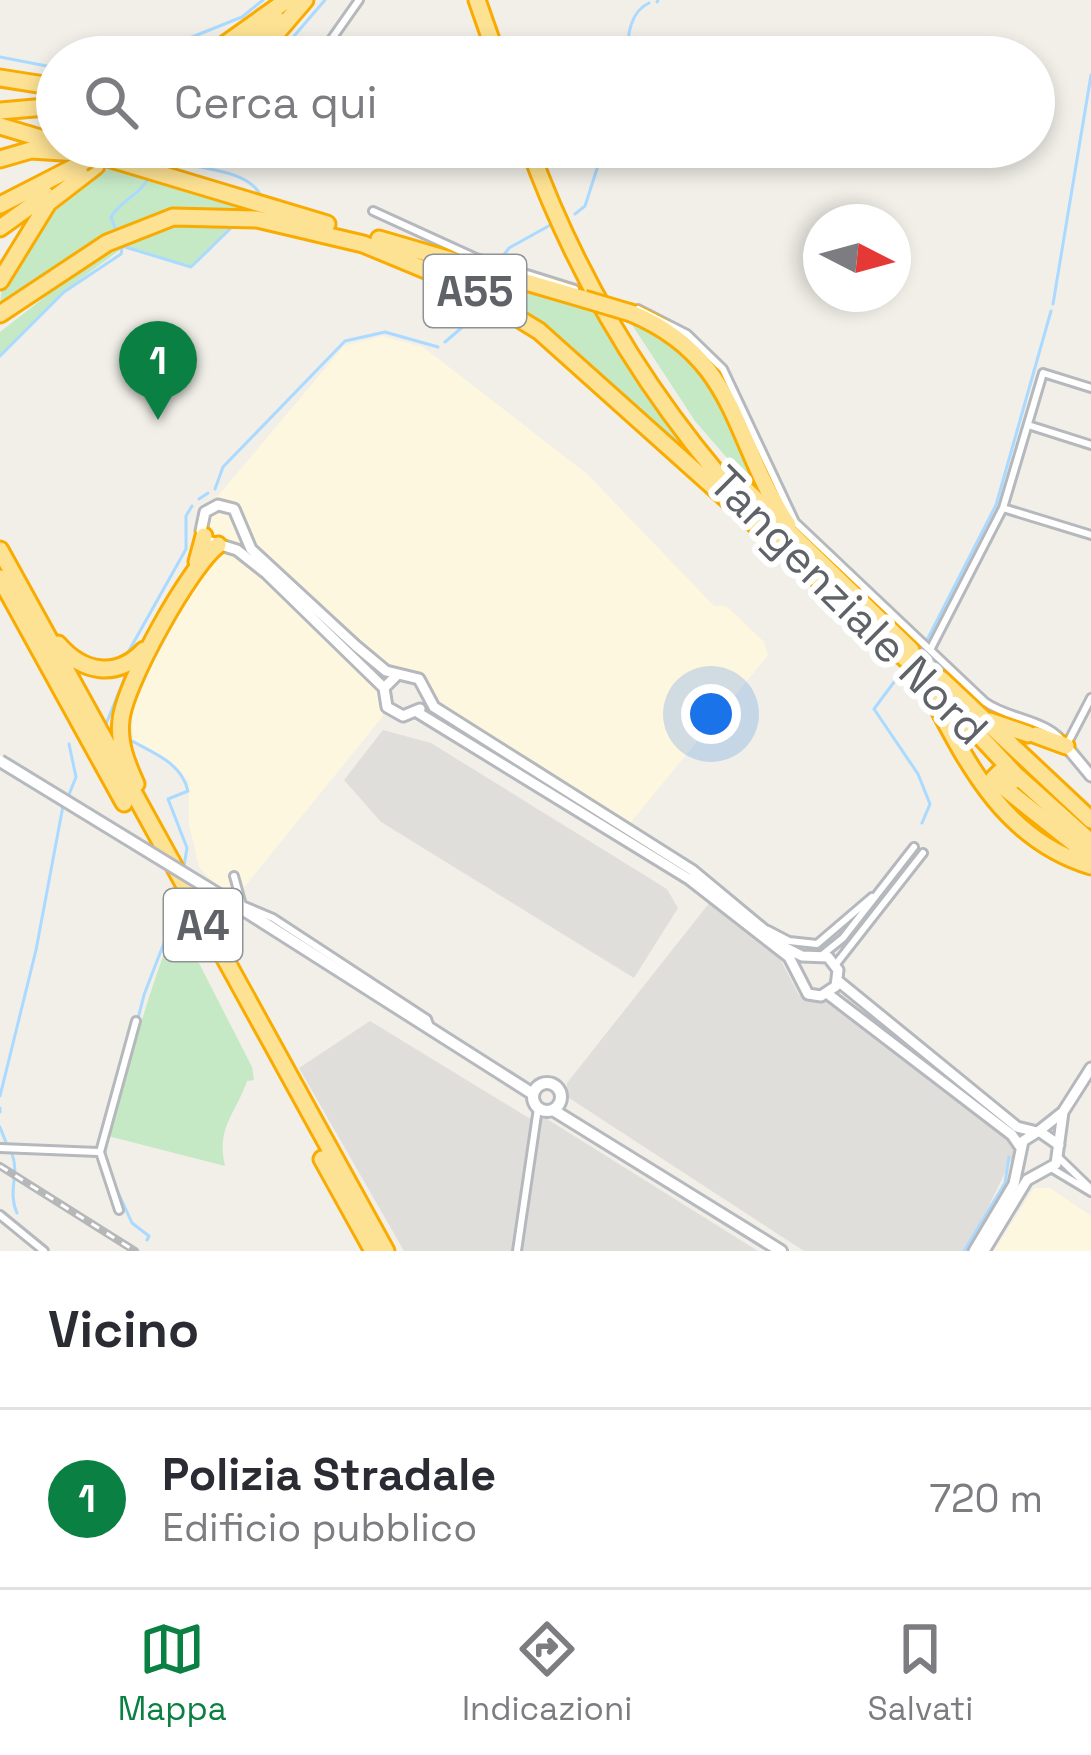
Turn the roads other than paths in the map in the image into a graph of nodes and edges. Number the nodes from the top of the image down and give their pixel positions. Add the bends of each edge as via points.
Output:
1 (292, 0) edge
2 (305, 0) edge
3 (359, 0) edge
4 (477, 0) edge
5 (487, 0) edge
6 (238, 36) edge
7 (257, 36) edge
8 (270, 36) edge
9 (334, 36) edge
10 (490, 36) edge
11 (500, 36) edge
12 (0, 78) edge
13 (36, 84) edge
14 (36, 108) edge
15 (0, 112) edge
16 (0, 126) edge
17 (36, 137) edge
18 (36, 152) edge
19 (0, 160) edge
20 (64, 168) edge
21 (71, 168) edge
22 (75, 168) edge
23 (141, 168) edge
24 (538, 168) edge
25 (548, 168) edge
26 (0, 201) edge
27 (373, 211) dead end
28 (0, 228) edge
29 (77, 261) junction
30 (0, 281) edge
31 (581, 294) junction
32 (629, 309) junction
33 (0, 314) edge
34 (0, 326) edge
35 (1091, 388) edge
36 (1028, 425) junction
37 (1091, 445) edge
38 (1004, 508) junction
39 (241, 531) junction
40 (1091, 535) edge
41 (216, 542) junction
42 (0, 550) edge
43 (796, 561) junction
44 (828, 574) junction
45 (0, 578) edge
46 (0, 589) edge
47 (26, 597) junction
48 (40, 650) junction
49 (929, 650) junction
50 (919, 671) junction
51 (398, 674) junction
52 (938, 675) junction
53 (384, 688) junction
54 (426, 693) junction
55 (1091, 698) edge
56 (416, 712) junction
57 (979, 734) junction
58 (1066, 746) junction
59 (0, 761) edge
60 (1002, 773) junction
61 (1091, 776) edge
62 (1053, 797) junction
63 (1091, 820) edge
64 (1091, 844) edge
65 (914, 847) dead end
66 (923, 853) dead end
67 (1091, 856) edge
68 (1091, 866) edge
69 (234, 876) dead end
70 (178, 880) junction
71 (875, 895) junction
72 (765, 929) junction
73 (822, 955) junction
74 (809, 956) junction
75 (836, 964) junction
76 (797, 970) junction
77 (362, 980) junction
78 (838, 981) junction
79 (828, 994) junction
80 (136, 1021) dead end
81 (1091, 1068) edge
82 (535, 1091) junction
83 (547, 1110) junction
84 (1063, 1112) junction
85 (1038, 1132) junction
86 (1059, 1145) junction
87 (0, 1148) edge
88 (1021, 1151) junction
89 (100, 1152) junction
90 (1059, 1158) junction
91 (1046, 1170) junction
92 (1091, 1191) edge
93 (119, 1210) dead end
94 (0, 1215) edge
95 (44, 1251) edge
96 (373, 1251) edge
97 (386, 1251) edge
98 (517, 1251) edge
99 (781, 1251) edge
100 (974, 1251) edge
101 (984, 1251) edge

1 - 6 highway
1 - 7 highway
2 - 8 highway
3 - 9 street
4 - 10 highway
5 - 11 highway
12 - 13 highway
14 - 15 highway
16 - 17 highway
18 - 19 highway, A55
20 - 26 highway
21 - 28 highway
22 - 30 highway
23 - 31 highway, A55
24 - 43 highway, Tangenziale Nord / A55 via 587,280 652,389
25 - 44 highway, Tangenziale Nord / A55 via 600,284 663,388 745,490
27 - 31 street
29 - 33 highway
29 - 34 highway, A55
29 - 43 highway, A55 via 130,231 194,214 300,227 406,259 487,298 561,348
31 - 32 highway, A55, bridge
32 - 44 highway, A55 via 711,369 782,516
32 - 49 street via 687,334 723,369 795,522
35 - 36 street via 1043,373
36 - 37 street
36 - 38 street
38 - 40 street
38 - 49 street
39 - 41 street
39 - 41 street via 238,514 218,505 202,518
39 - 51 street via 356,646
41 - 47 highway via 158,632 119,667 76,662
41 - 53 street via 292,596
41 - 70 highway via 137,675 120,723 130,770
42 - 47 highway, A4
43 - 50 highway, Tangenziale Nord / A55
44 - 52 highway, Tangenziale Nord / A55
45 - 48 highway, A4
46 - 48 highway
47 - 70 highway, A4
48 - 96 highway, A4
49 - 58 street via 999,712 1052,729
50 - 57 highway, Tangenziale Nord / A55
50 - 68 highway via 986,794 1041,844
51 - 53 street
51 - 54 street via 419,679
52 - 58 highway via 995,724
52 - 62 highway, Tangenziale Nord / A55
53 - 56 street via 392,712
54 - 56 street
54 - 72 street via 434,707 692,870
55 - 58 street
56 - 76 street via 689,878
57 - 60 highway
57 - 62 highway, Tangenziale Nord / A55
58 - 61 street
59 - 77 main road, bridge
60 - 64 highway
60 - 67 highway via 993,776 995,786
62 - 63 highway
62 - 64 highway
65 - 71 street
66 - 75 street
69 - 77 street via 242,905
70 - 97 highway, A4
71 - 72 street via 817,944
71 - 73 street
72 - 74 street
73 - 74 street
73 - 75 street
74 - 76 street
75 - 78 street
76 - 79 street via 802,990
77 - 82 main road
78 - 79 street
78 - 85 street via 1017,1127
79 - 88 street via 1012,1135
80 - 89 street
81 - 84 street
82 - 83 main road
82 - 83 main road via 554,1085
83 - 98 street
83 - 99 main road
84 - 85 street
84 - 86 street
85 - 86 street
85 - 88 street
86 - 90 street
87 - 89 street
88 - 91 street via 1027,1166
88 - 100 street via 1015,1184
89 - 93 street
90 - 91 street
90 - 92 street
91 - 92 street
91 - 101 street via 1022,1187
94 - 95 street

